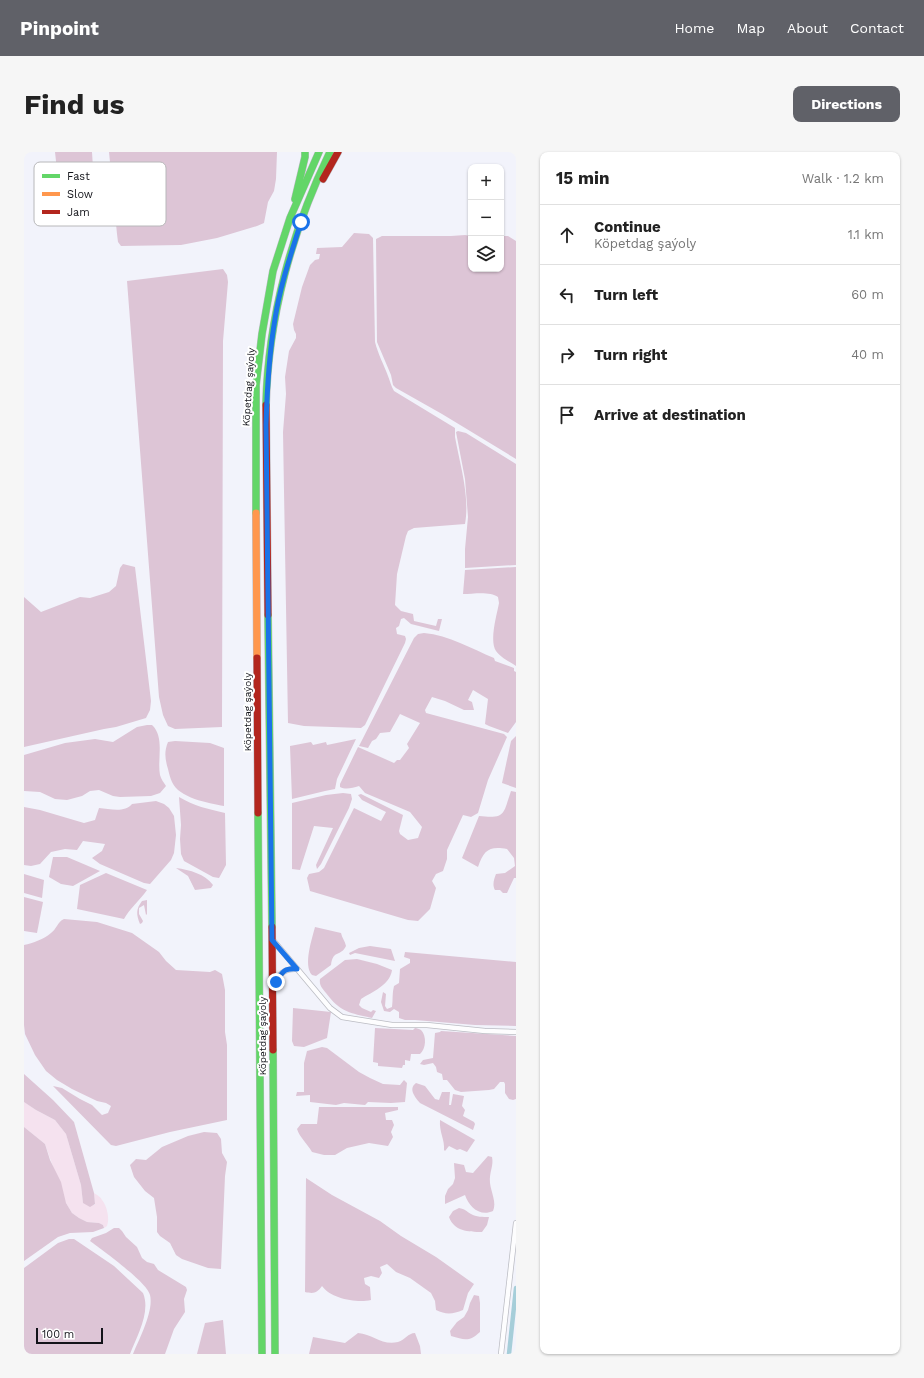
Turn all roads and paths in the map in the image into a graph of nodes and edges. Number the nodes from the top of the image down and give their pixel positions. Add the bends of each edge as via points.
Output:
1 (305, 152) edge
2 (319, 152) edge
3 (330, 152) edge
4 (338, 152) edge
5 (290, 218) junction
6 (301, 222) junction
7 (272, 940) junction
8 (297, 969) junction
9 (272, 997) junction
10 (516, 1032) edge
11 (516, 1224) edge
12 (262, 1354) edge
13 (275, 1354) edge
14 (501, 1354) edge

1 - 5 main road
2 - 5 main road, Köpetdag şaýoly
3 - 6 main road, Köpetdag şaýoly
4 - 6 main road
5 - 12 main road, Köpetdag şaýoly via 273,271 262,334 256,393
6 - 7 main road, Köpetdag şaýoly via 275,318 268,374 266,425
7 - 8 street
7 - 9 main road, Köpetdag şaýoly
8 - 9 street via 289,968 284,971 276,982
8 - 10 street via 330,1008 342,1017 392,1025
9 - 13 main road, Köpetdag şaýoly
11 - 14 street

